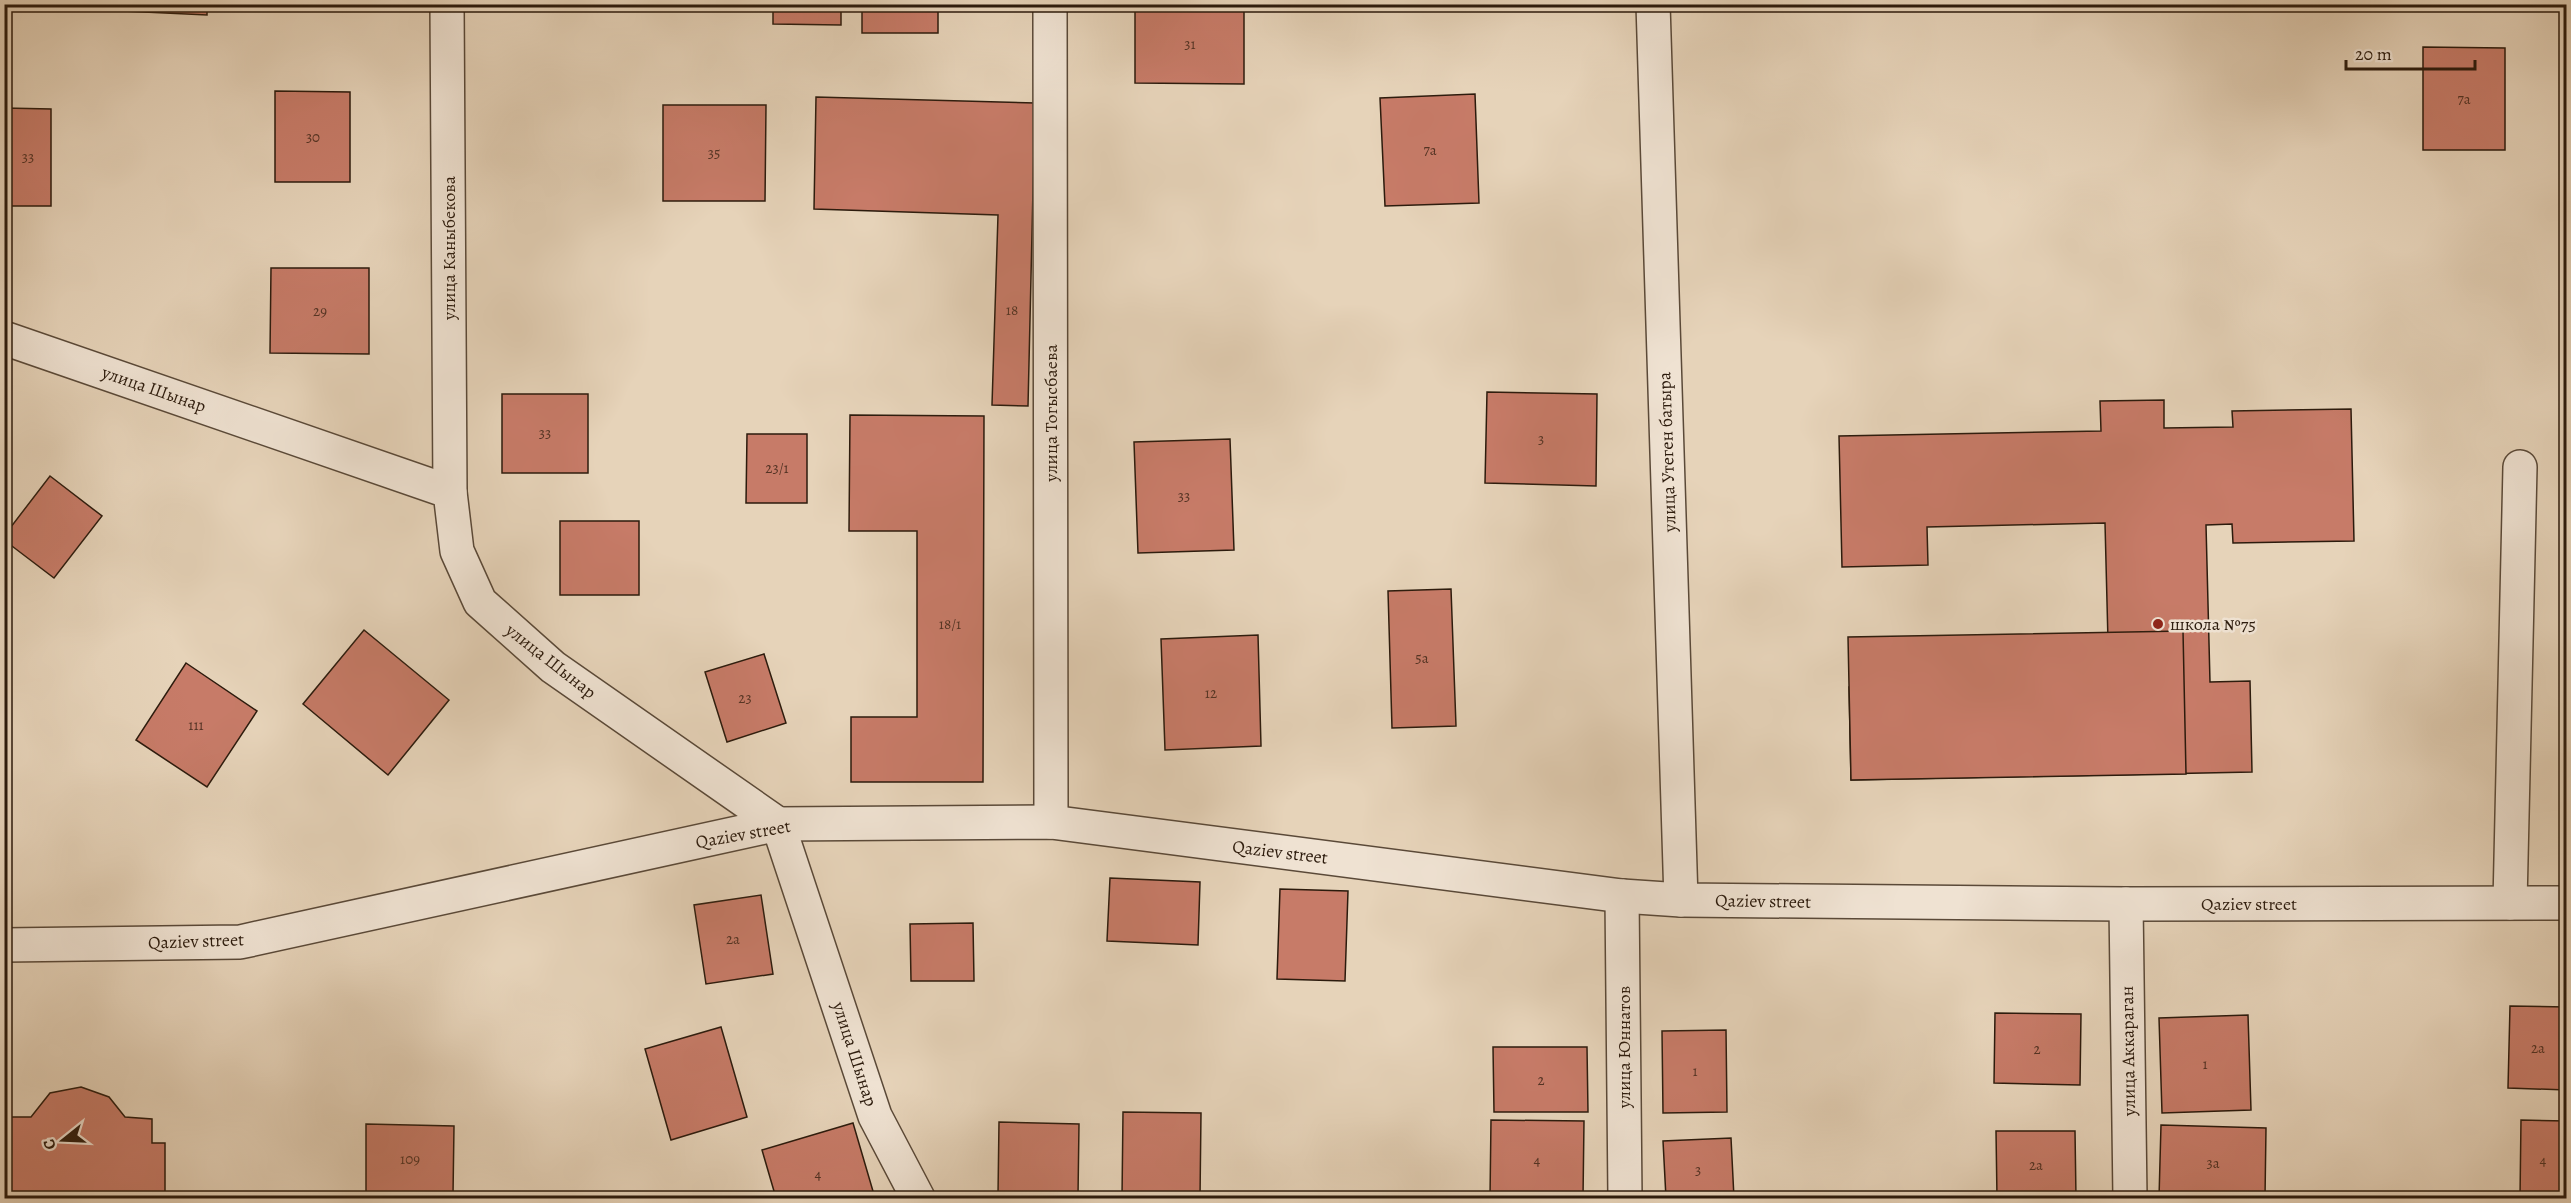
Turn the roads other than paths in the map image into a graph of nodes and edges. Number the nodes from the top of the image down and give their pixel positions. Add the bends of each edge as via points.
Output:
1 (447, 4) edge
2 (1050, 4) edge
3 (1653, 4) edge
4 (4, 338) edge
5 (2520, 467) dead end
6 (450, 492) junction
7 (1052, 822) junction
8 (778, 824) junction
9 (1623, 896) junction
10 (1681, 900) junction
11 (2510, 903) junction
12 (2566, 903) edge
13 (2126, 904) junction
14 (4, 945) edge
15 (918, 1198) edge
16 (1625, 1198) edge
17 (2130, 1198) edge

1 - 6 street, улица Каныбекова
2 - 7 street, улица Тогысбаева
3 - 10 street, улица Утеген батыра
4 - 6 street, улица Шынар
5 - 11 street
6 - 8 street, улица Шынар via 457,551 480,602 553,667
7 - 8 street, Qaziev street
7 - 9 street, Qaziev street
8 - 14 street, Qaziev street via 240,942
8 - 15 street, улица Шынар via 875,1116
9 - 10 street, Qaziev street
9 - 16 street, улица Юннатов
10 - 13 street, Qaziev street
11 - 12 street, Qaziev street
11 - 13 street, Qaziev street
13 - 17 street, улица Аккараган

